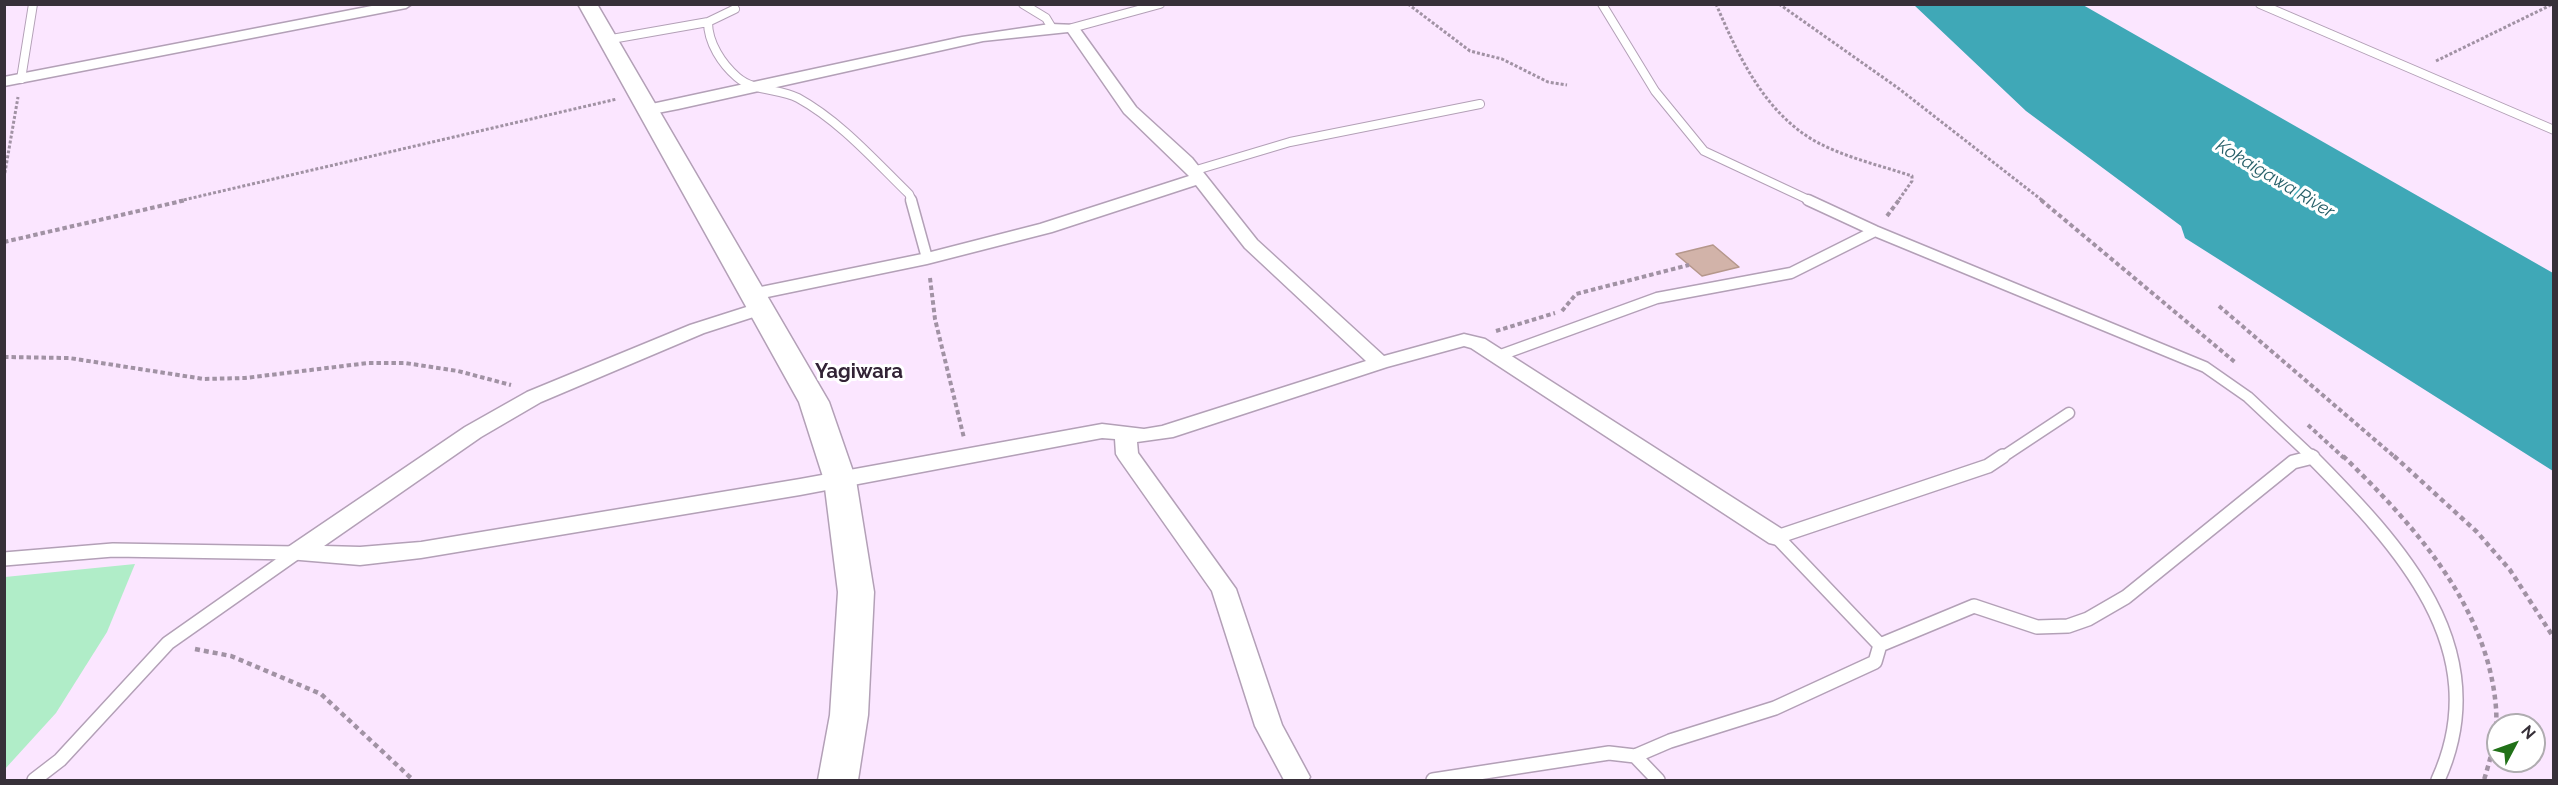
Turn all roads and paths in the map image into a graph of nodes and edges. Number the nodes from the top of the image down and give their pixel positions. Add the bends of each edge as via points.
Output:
1 (33, 4) edge
2 (406, 4) edge
3 (587, 4) edge
4 (1023, 4) edge
5 (1160, 4) edge
6 (1408, 4) edge
7 (1602, 4) edge
8 (1716, 4) edge
9 (2260, 4) edge
10 (2553, 4) edge
11 (735, 9) dead end
12 (708, 22) junction
13 (1052, 28) junction
14 (1072, 28) junction
15 (606, 40) junction
16 (2436, 61) dead end
17 (21, 79) junction
18 (4, 82) edge
19 (1566, 85) dead end
20 (761, 88) junction
21 (643, 103) junction
22 (1480, 104) dead end
23 (2553, 130) edge
24 (1196, 175) junction
25 (4, 178) edge
26 (1875, 231) junction
27 (4, 242) edge
28 (927, 258) junction
29 (1689, 265) dead end
30 (758, 301) junction
31 (2219, 306) dead end
32 (1464, 340) junction
33 (1498, 356) junction
34 (4, 357) edge
35 (1380, 363) junction
36 (534, 397) junction
37 (2069, 413) dead end
38 (1128, 434) junction
39 (968, 456) junction
40 (2313, 457) junction
41 (840, 480) junction
42 (1777, 537) junction
43 (296, 553) junction
44 (4, 559) edge
45 (2553, 638) edge
46 (168, 643) junction
47 (1880, 645) junction
48 (1635, 756) junction
49 (1300, 779) edge
50 (34, 780) edge
51 (413, 780) edge
52 (838, 780) edge
53 (1433, 780) edge
54 (1658, 780) edge
55 (2438, 780) edge

1 - 17 lane
2 - 17 street
3 - 15 street
4 - 13 lane via 1046,18
5 - 14 lane
6 - 19 path via 1470,51 1502,59 1548,82
7 - 26 lane via 1655,91 1704,151
8 - 26 path via 1741,61 1781,116 1812,139 1836,150 1912,176
9 - 23 lane
10 - 16 path
11 - 12 lane
12 - 15 lane
12 - 20 lane via 711,42 726,68 744,83
13 - 14 street
13 - 20 street via 969,40
14 - 24 street via 1130,110 1172,147
15 - 21 street
17 - 18 street
17 - 25 path
20 - 21 street
20 - 28 lane via 809,105 909,194
21 - 27 path
21 - 30 street
22 - 24 lane via 1290,142
24 - 28 street via 1046,228
24 - 35 street via 1251,244
26 - 33 lane via 1791,273 1658,298
26 - 40 lane via 2205,367 2228,380
28 - 30 street
28 - 39 path via 935,319
29 - 32 path via 1576,294 1564,310
30 - 36 street
30 - 41 street via 814,402
31 - 45 path via 2350,416 2477,532 2511,570
32 - 33 street via 1478,343
32 - 35 street
33 - 42 street
34 - 36 path via 51,356 170,377 207,379 369,363 412,364 468,371 520,388
35 - 38 street via 1165,432
36 - 43 street via 463,438
37 - 42 lane via 1988,466
38 - 39 street via 1102,431
38 - 49 street via 1127,454 1224,589 1269,726
39 - 41 street
40 - 47 lane via 2293,462 2122,598 2083,620 2063,627 2025,626 1974,606
40 - 55 lane via 2334,476 2406,565 2447,642 2457,679 2456,728
41 - 43 street via 421,550 360,556
41 - 52 street via 856,592 849,715
42 - 47 lane
43 - 44 lane via 102,552
43 - 46 lane
46 - 50 lane via 60,760
46 - 51 path via 231,656 321,694
47 - 48 lane via 1875,662 1775,708
48 - 53 lane via 1609,753
48 - 54 lane

